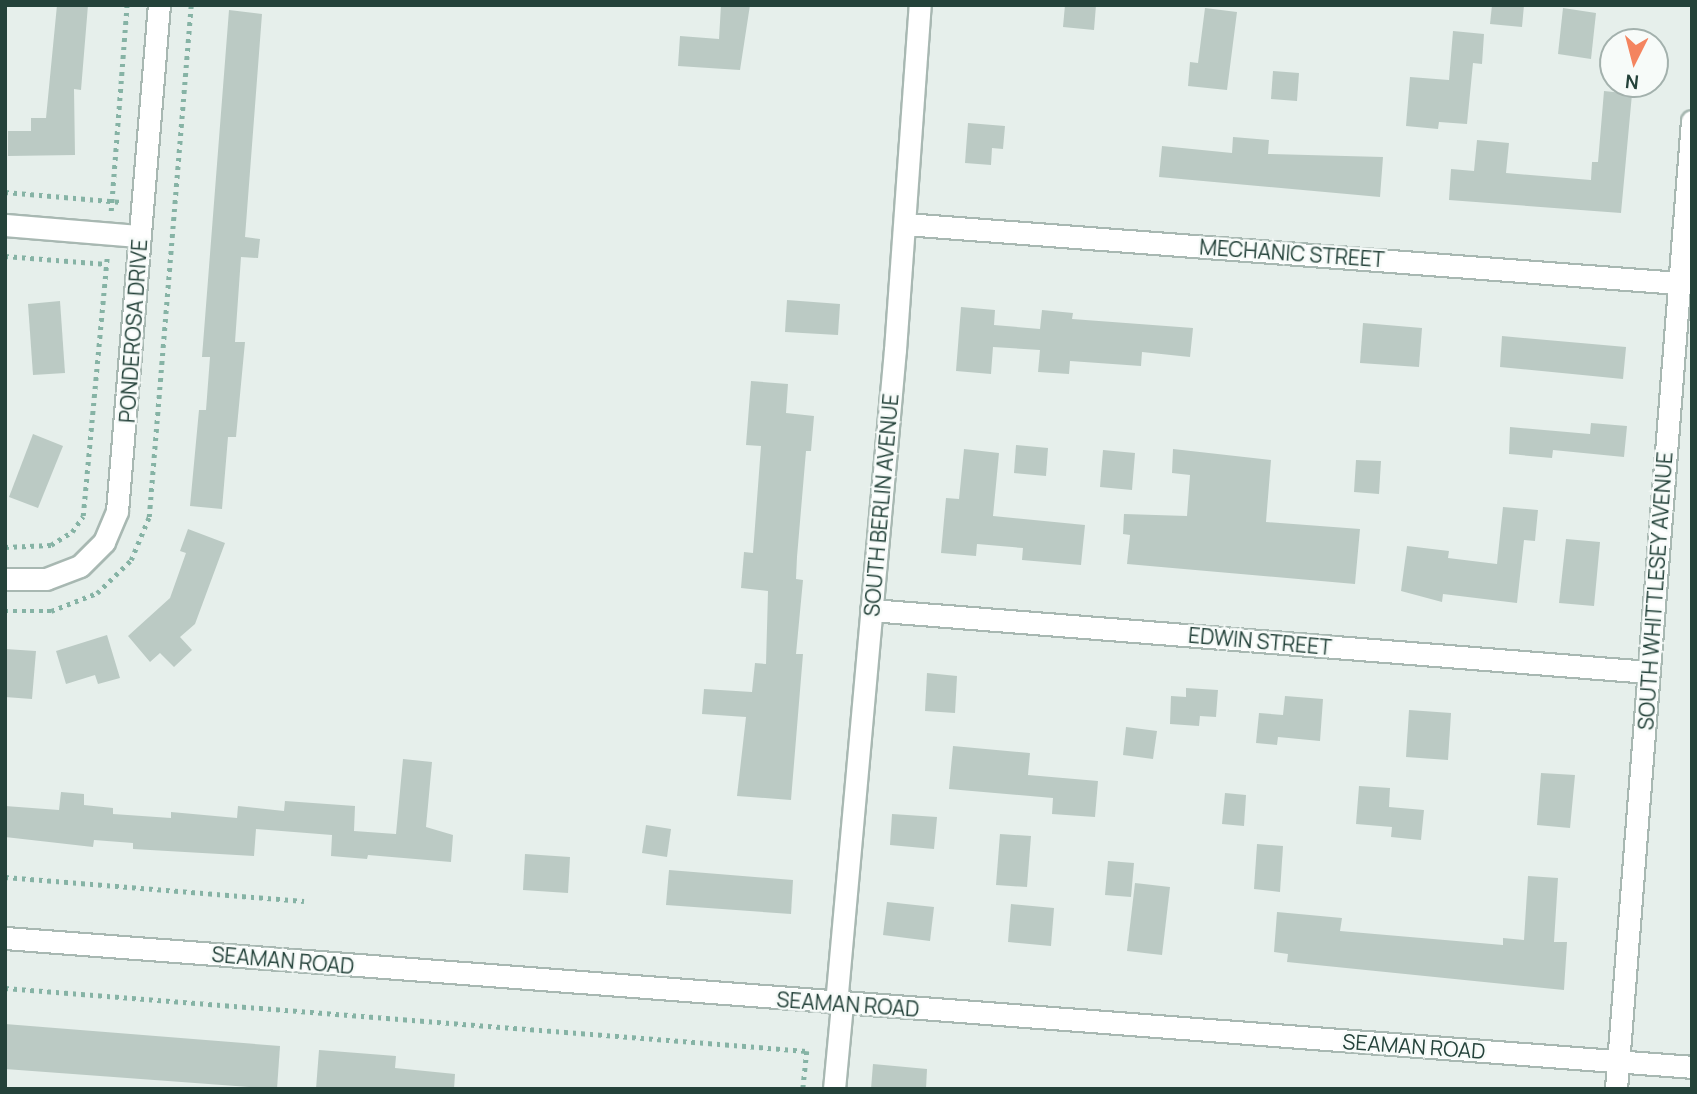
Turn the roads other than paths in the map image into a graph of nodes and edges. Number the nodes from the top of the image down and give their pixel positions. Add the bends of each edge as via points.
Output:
1 (159, 5) edge
2 (920, 5) edge
3 (1692, 121) edge
4 (905, 224) junction
5 (5, 225) edge
6 (140, 236) junction
7 (1679, 283) junction
8 (5, 579) edge
9 (871, 610) junction
10 (1648, 672) junction
11 (5, 938) edge
12 (839, 1004) junction
13 (1618, 1062) junction
14 (1692, 1067) edge
15 (834, 1089) edge
16 (1616, 1089) edge

1 - 6 street, PONDEROSA DRIVE
2 - 4 street, SOUTH BERLIN AVENUE
3 - 7 street, SOUTH WHITTLESEY AVENUE
4 - 7 street, MECHANIC STREET
4 - 9 street, SOUTH BERLIN AVENUE
5 - 6 street
6 - 8 street, PONDEROSA DRIVE via 120,493 112,528 94,554 63,575 29,581
7 - 10 street, SOUTH WHITTLESEY AVENUE
9 - 10 street, EDWIN STREET
9 - 12 street, SOUTH BERLIN AVENUE
10 - 13 street, SOUTH WHITTLESEY AVENUE
11 - 12 street, SEAMAN ROAD
12 - 13 street, SEAMAN ROAD
12 - 15 street, SOUTH BERLIN AVENUE
13 - 14 street, SEAMAN ROAD
13 - 16 street, SOUTH WHITTLESEY AVENUE

